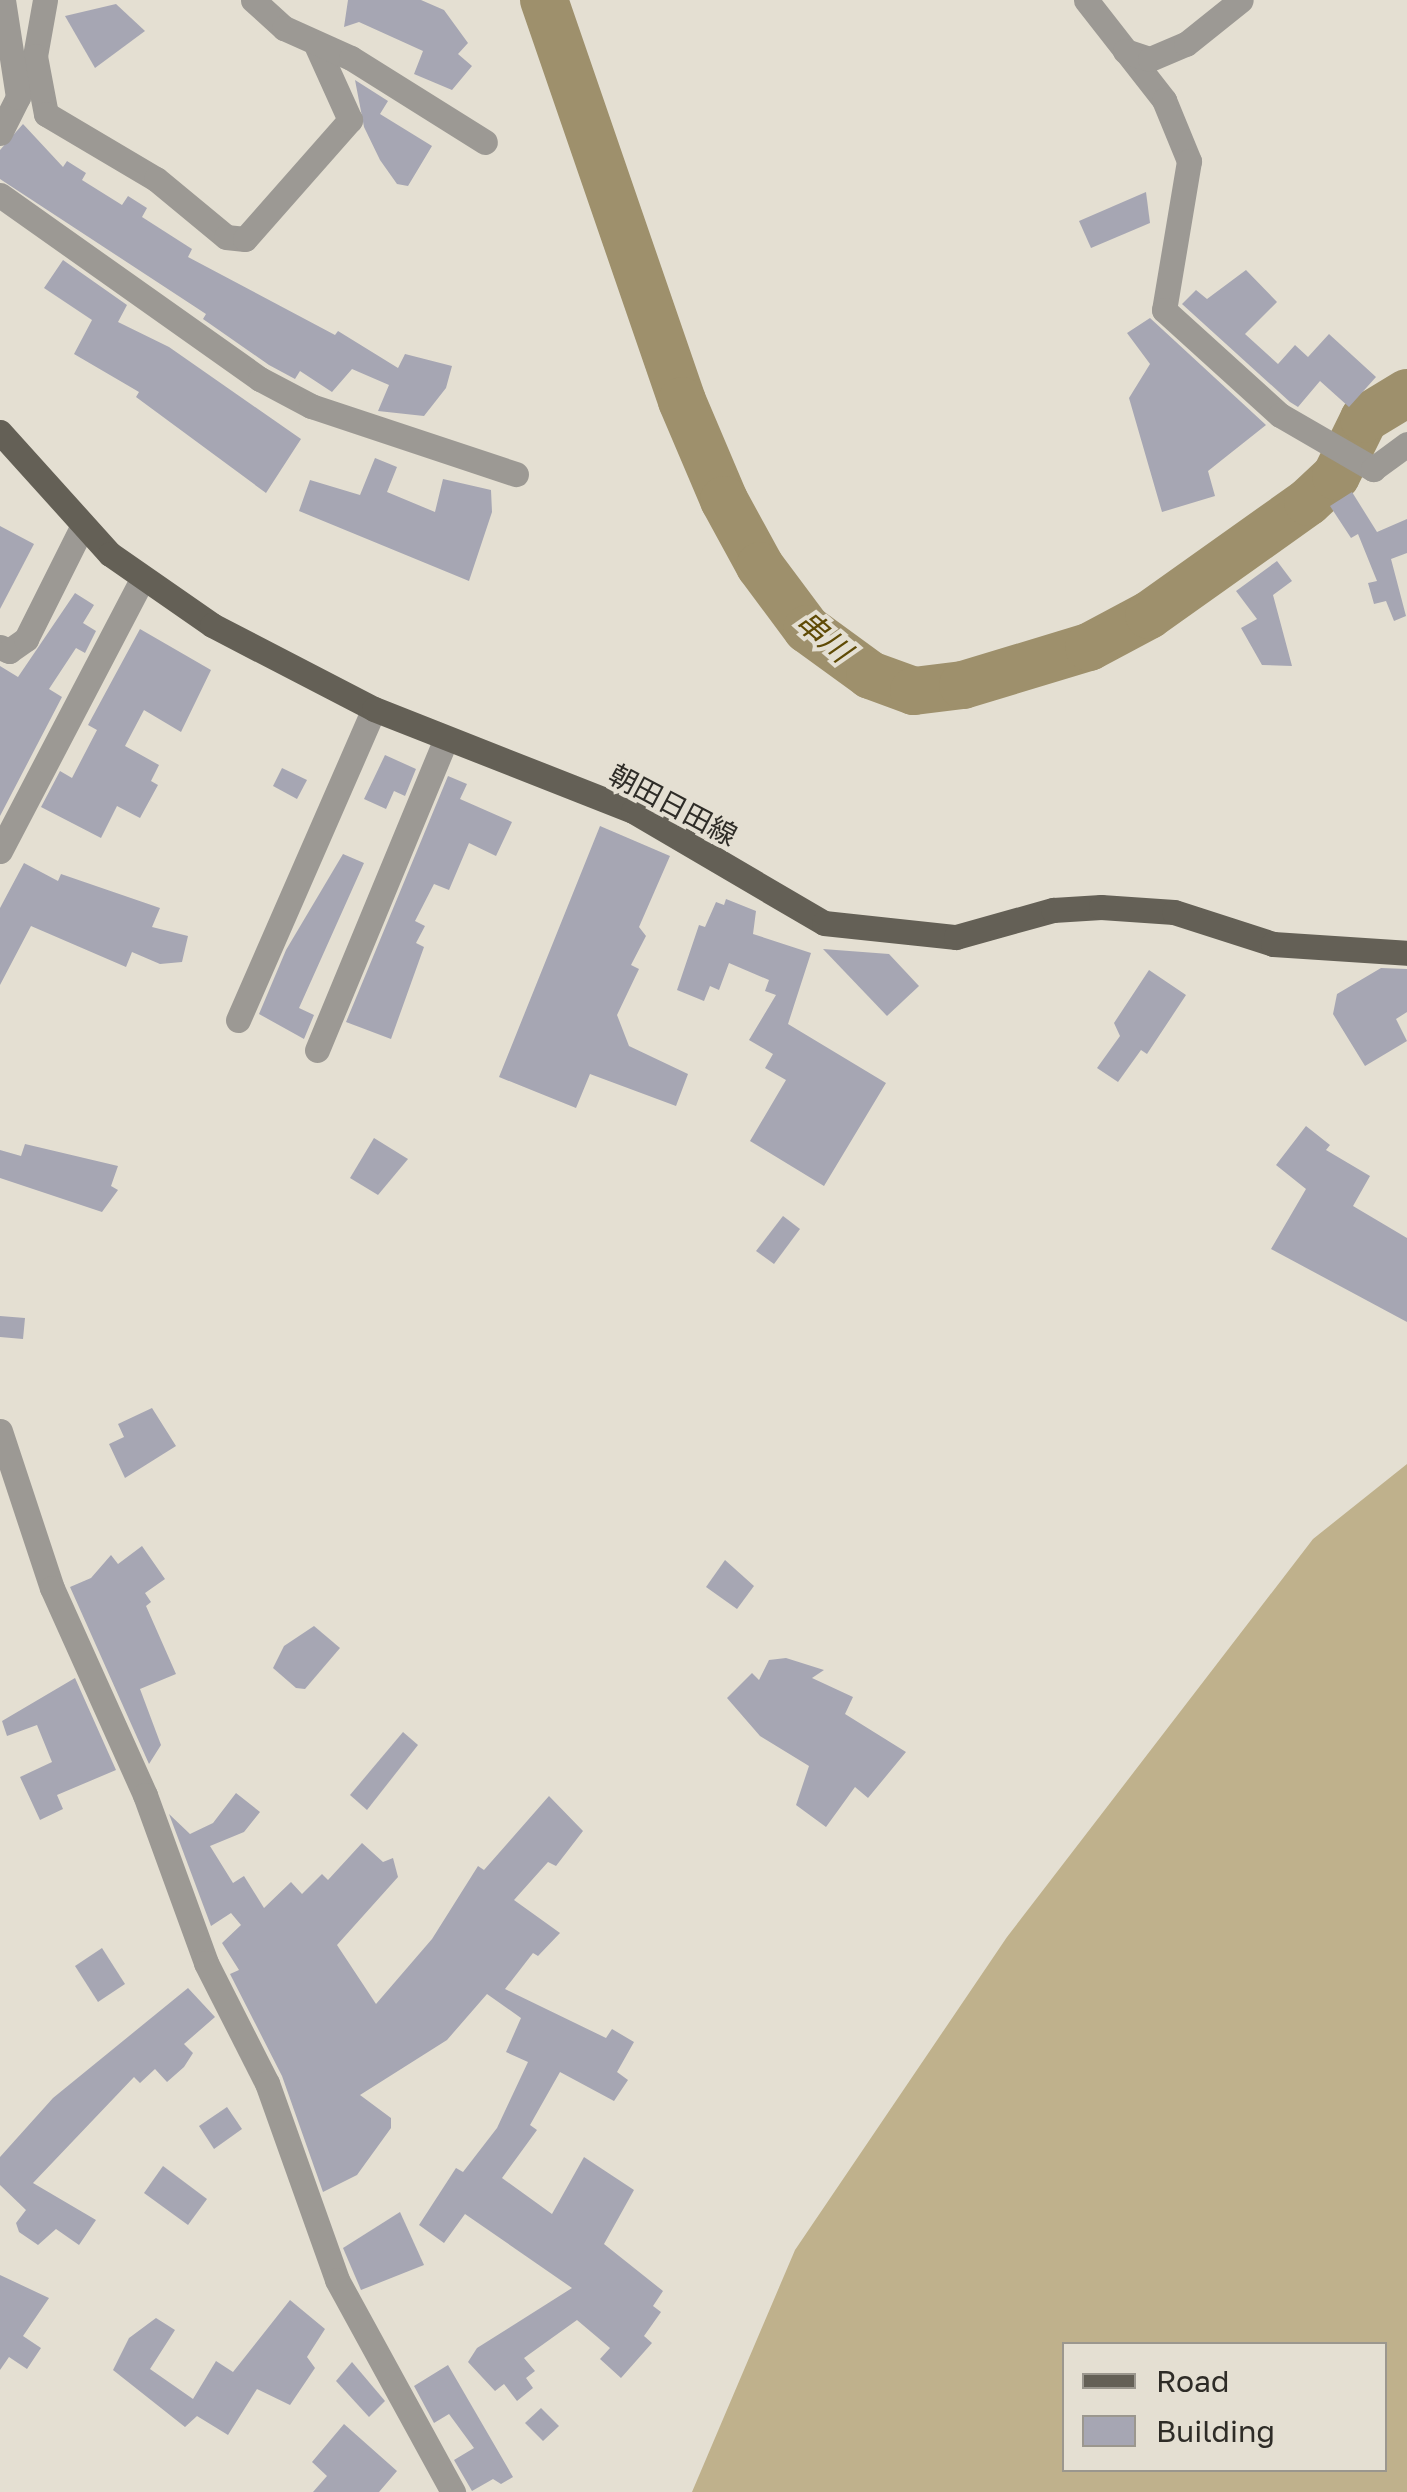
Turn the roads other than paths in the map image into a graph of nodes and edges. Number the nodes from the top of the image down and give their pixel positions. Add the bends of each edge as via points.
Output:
1 (44, 0) edge
2 (253, 0) edge
3 (1086, 0) edge
4 (1241, 0) edge
5 (4, 2) edge
6 (317, 47) junction
7 (1125, 51) junction
8 (0, 133) edge
9 (485, 142) dead end
10 (0, 195) edge
11 (0, 432) edge
12 (1407, 444) edge
13 (516, 474) dead end
14 (82, 527) junction
15 (142, 580) junction
16 (0, 647) edge
17 (374, 710) junction
18 (445, 741) junction
19 (0, 851) edge
20 (1407, 953) edge
21 (238, 1020) dead end
22 (316, 1050) dead end
23 (0, 1431) edge
24 (453, 2492) edge

1 - 5 street
1 - 6 street via 36,56 46,114 156,178 226,238 244,239 350,120
2 - 6 street
3 - 7 street
4 - 7 street via 1186,44 1150,59
5 - 8 street via 18,97
6 - 9 street via 351,58
7 - 12 street via 1164,100 1189,161 1164,310 1280,415 1373,469
10 - 13 street via 260,379 311,406
11 - 14 main road, 朝田日田線
14 - 15 main road, 朝田日田線
14 - 16 street via 26,640 9,651
15 - 17 main road, 朝田日田線 via 212,625
15 - 19 street
17 - 18 main road, 朝田日田線
17 - 21 street
18 - 20 main road, 朝田日田線 via 632,811 824,923 956,938 1054,910 1100,908 1174,912 1273,944
18 - 22 street
23 - 24 street via 52,1588 145,1795 206,1963 267,2083 336,2280

